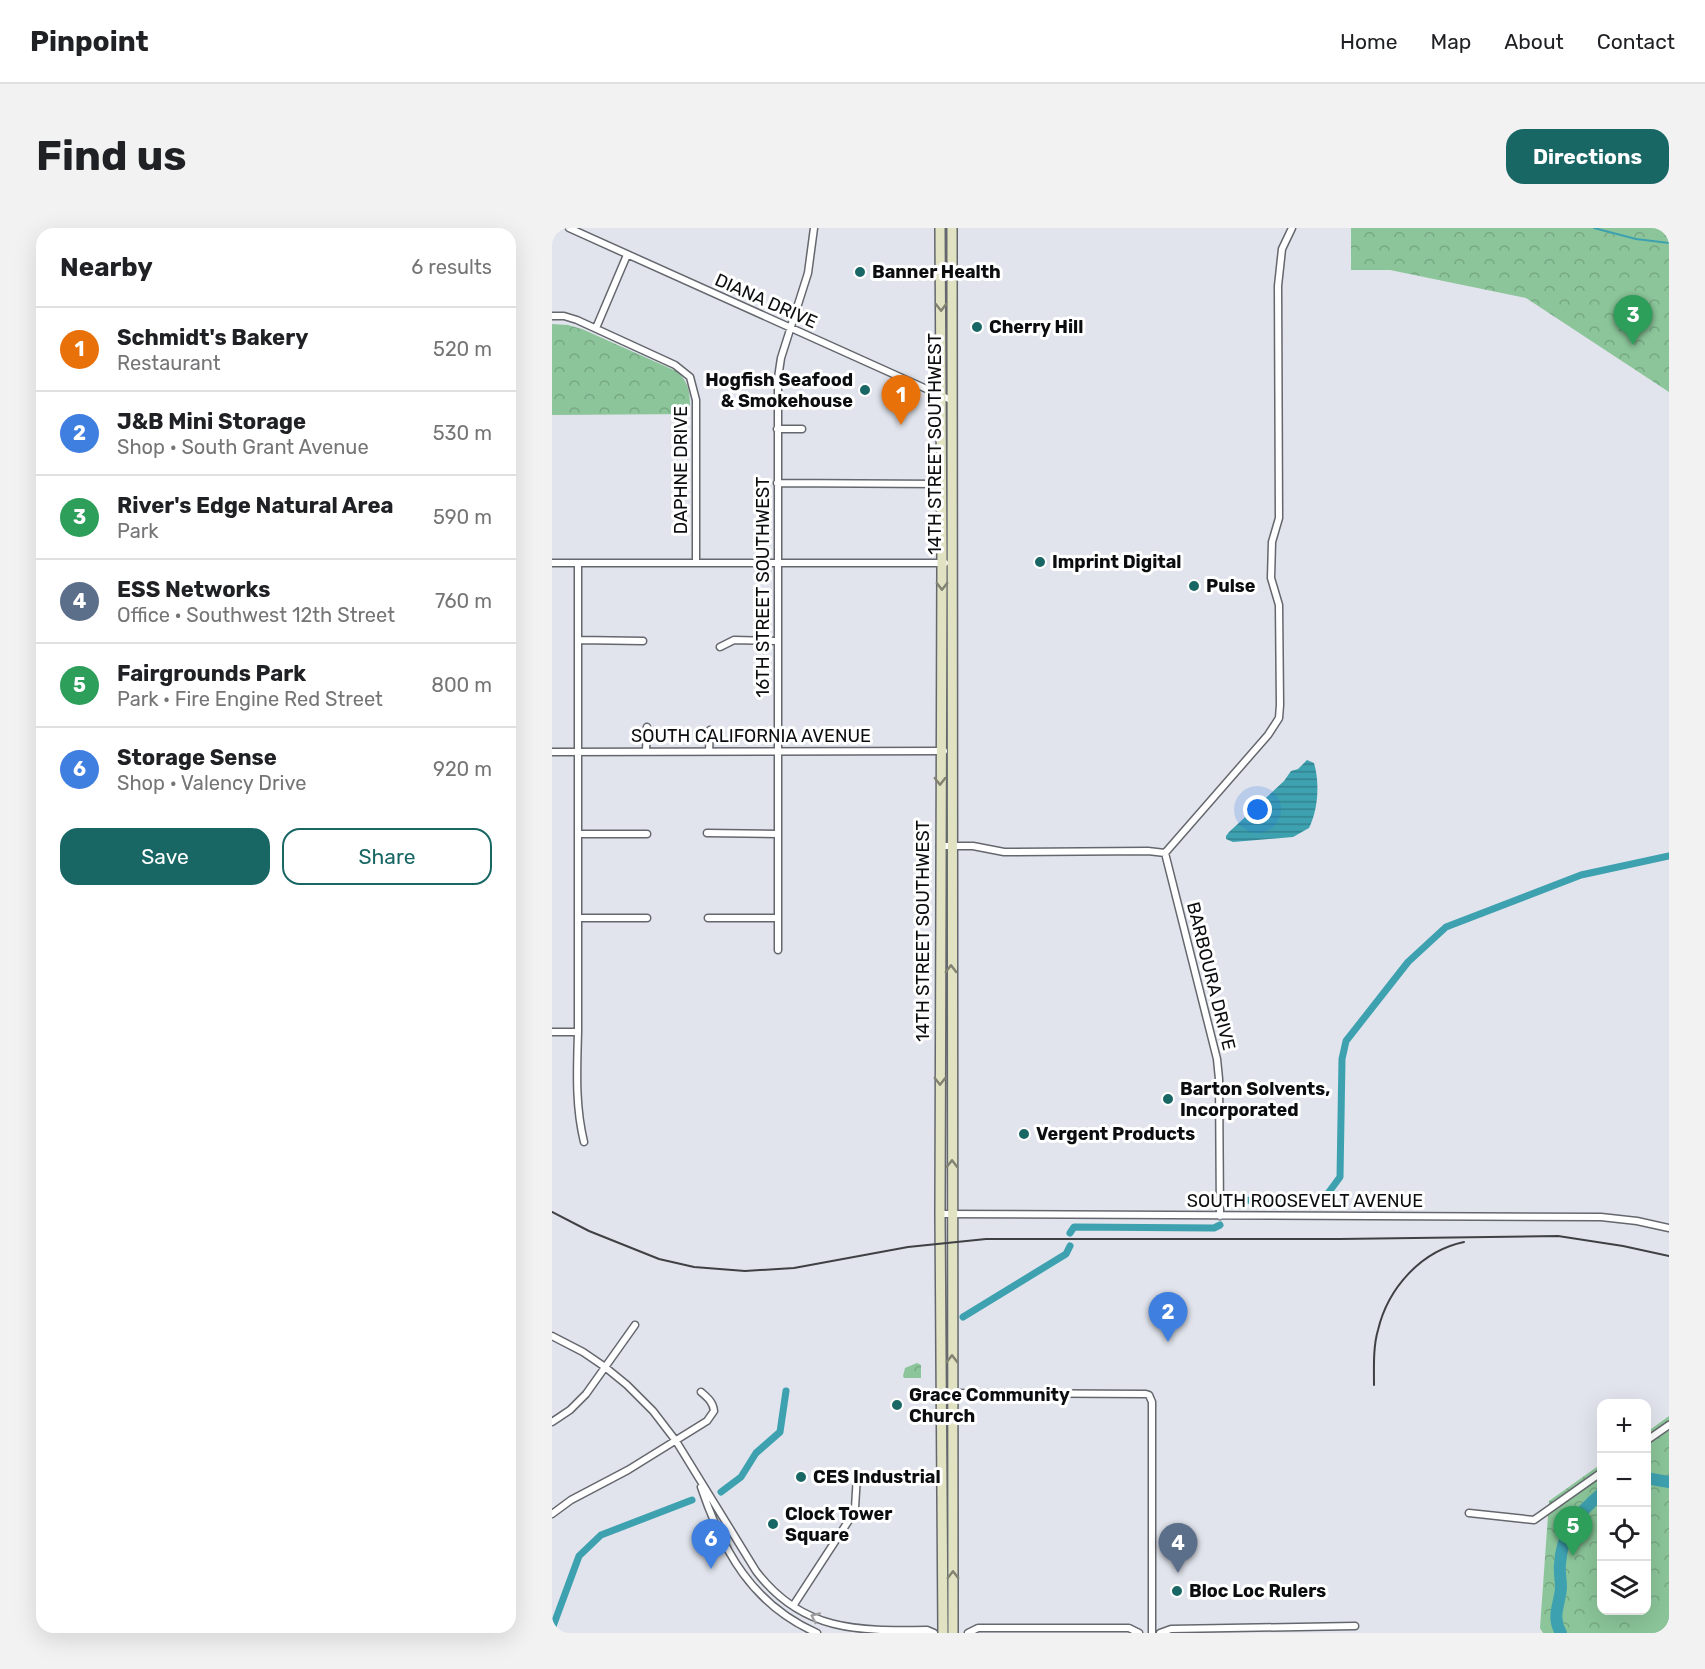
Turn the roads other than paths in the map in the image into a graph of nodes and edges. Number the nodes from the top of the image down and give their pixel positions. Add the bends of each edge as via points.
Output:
1 (569, 228) edge
2 (814, 228) edge
3 (940, 228) edge
4 (952, 228) edge
5 (1292, 228) edge
6 (627, 255) junction
7 (552, 316) edge
8 (596, 328) junction
9 (791, 328) junction
10 (946, 398) junction
11 (777, 429) junction
12 (802, 429) dead end
13 (777, 483) junction
14 (941, 484) junction
15 (696, 562) junction
16 (552, 563) edge
17 (578, 563) junction
18 (947, 563) junction
19 (777, 564) junction
20 (579, 640) junction
21 (643, 641) dead end
22 (778, 641) junction
23 (720, 647) dead end
24 (647, 727) dead end
25 (710, 730) dead end
26 (940, 751) junction
27 (951, 751) junction
28 (552, 752) edge
29 (578, 752) junction
30 (646, 752) junction
31 (710, 752) junction
32 (778, 752) junction
33 (707, 833) dead end
34 (578, 834) junction
35 (647, 834) dead end
36 (778, 834) junction
37 (940, 846) junction
38 (951, 846) junction
39 (1165, 853) junction
40 (578, 918) junction
41 (647, 918) dead end
42 (708, 918) dead end
43 (777, 918) junction
44 (778, 950) dead end
45 (552, 1032) edge
46 (578, 1032) junction
47 (584, 1142) dead end
48 (940, 1214) junction
49 (952, 1214) junction
50 (1220, 1216) junction
51 (1669, 1228) edge
52 (635, 1325) dead end
53 (552, 1336) edge
54 (605, 1366) junction
55 (702, 1392) dead end
56 (941, 1393) junction
57 (952, 1393) junction
58 (552, 1422) edge
59 (1669, 1425) edge
60 (1651, 1438) edge
61 (676, 1440) junction
62 (857, 1475) dead end
63 (1597, 1476) edge
64 (699, 1481) junction
65 (1469, 1513) dead end
66 (552, 1514) edge
67 (794, 1606) junction
68 (1355, 1626) dead end
69 (817, 1633) edge
70 (934, 1633) edge
71 (943, 1633) edge
72 (953, 1633) edge
73 (968, 1633) edge
74 (1139, 1633) edge
75 (1152, 1633) edge
76 (1160, 1633) edge

1 - 6 street, DIANA DRIVE
2 - 9 street, 16TH STREET SOUTHWEST via 808,273
3 -> 10 main road, 14TH STREET SOUTHWEST
4 - 10 main road, 14TH STREET SOUTHWEST
5 - 39 street via 1282,249 1278,286 1279,518 1272,542 1271,578 1279,605 1279,718
6 - 8 street
6 - 9 street, DIANA DRIVE
7 - 8 street, DAPHNE DRIVE via 564,316
8 - 15 street, DAPHNE DRIVE via 675,365 693,382
9 - 10 street, DIANA DRIVE
9 - 11 street, 16TH STREET SOUTHWEST via 779,368
10 - 14 main road, 14TH STREET SOUTHWEST
10 - 18 main road, 14TH STREET SOUTHWEST
11 - 12 street
11 - 13 street, 16TH STREET SOUTHWEST
13 - 14 street
13 - 19 street, 16TH STREET SOUTHWEST
14 - 18 main road, 14TH STREET SOUTHWEST
15 - 17 street
15 - 19 street
16 - 17 street
17 - 20 street
18 - 19 street
18 -> 26 main road, 14TH STREET SOUTHWEST
18 - 27 main road, 14TH STREET SOUTHWEST
19 - 22 street, 16TH STREET SOUTHWEST
20 - 21 street
20 - 29 street
22 - 23 street via 734,640
22 - 32 street, 16TH STREET SOUTHWEST
24 - 30 street
25 - 31 street
26 - 27 street, SOUTH CALIFORNIA AVENUE
26 - 32 street, SOUTH CALIFORNIA AVENUE
26 -> 37 main road, 14TH STREET SOUTHWEST
27 - 38 main road, 14TH STREET SOUTHWEST
28 - 29 street, SOUTH CALIFORNIA AVENUE
29 - 30 street, SOUTH CALIFORNIA AVENUE
29 - 34 street
30 - 31 street, SOUTH CALIFORNIA AVENUE
31 - 32 street, SOUTH CALIFORNIA AVENUE
32 - 36 street, 16TH STREET SOUTHWEST
33 - 36 street
34 - 35 street
34 - 40 street
36 - 43 street, 16TH STREET SOUTHWEST
37 - 38 street
37 -> 48 main road, 14TH STREET SOUTHWEST
38 - 39 street via 1004,852
49 -> 38 main road, 14TH STREET SOUTHWEST
39 - 50 street, BARBOURA DRIVE via 1217,1059
40 - 41 street
40 - 46 street
42 - 43 street
43 - 44 street, 16TH STREET SOUTHWEST
45 - 46 street
46 - 47 street via 576,1093
48 - 49 street, SOUTH ROOSEVELT AVENUE
48 - 56 main road, 14TH STREET SOUTHWEST
49 - 50 street, SOUTH ROOSEVELT AVENUE
57 -> 49 main road, 14TH STREET SOUTHWEST
50 - 51 street, SOUTH ROOSEVELT AVENUE via 1601,1217
52 - 54 street
53 - 54 street
54 - 58 street via 581,1400
54 - 61 street via 647,1404
55 - 61 street via 712,1401 714,1411
56 - 57 street
56 - 71 main road, 14TH STREET SOUTHWEST
72 -> 57 main road, 14TH STREET SOUTHWEST
57 - 75 street via 1149,1395
59 - 60 street
61 - 64 street
61 - 66 street
62 - 67 street via 851,1517
63 - 65 street via 1534,1520
64 - 67 street via 763,1580
64 - 69 street via 726,1546 749,1584 784,1616
70 -> 67 street via 849,1628
68 - 76 street via 1171,1629
73 - 74 street via 978,1628 1129,1628

